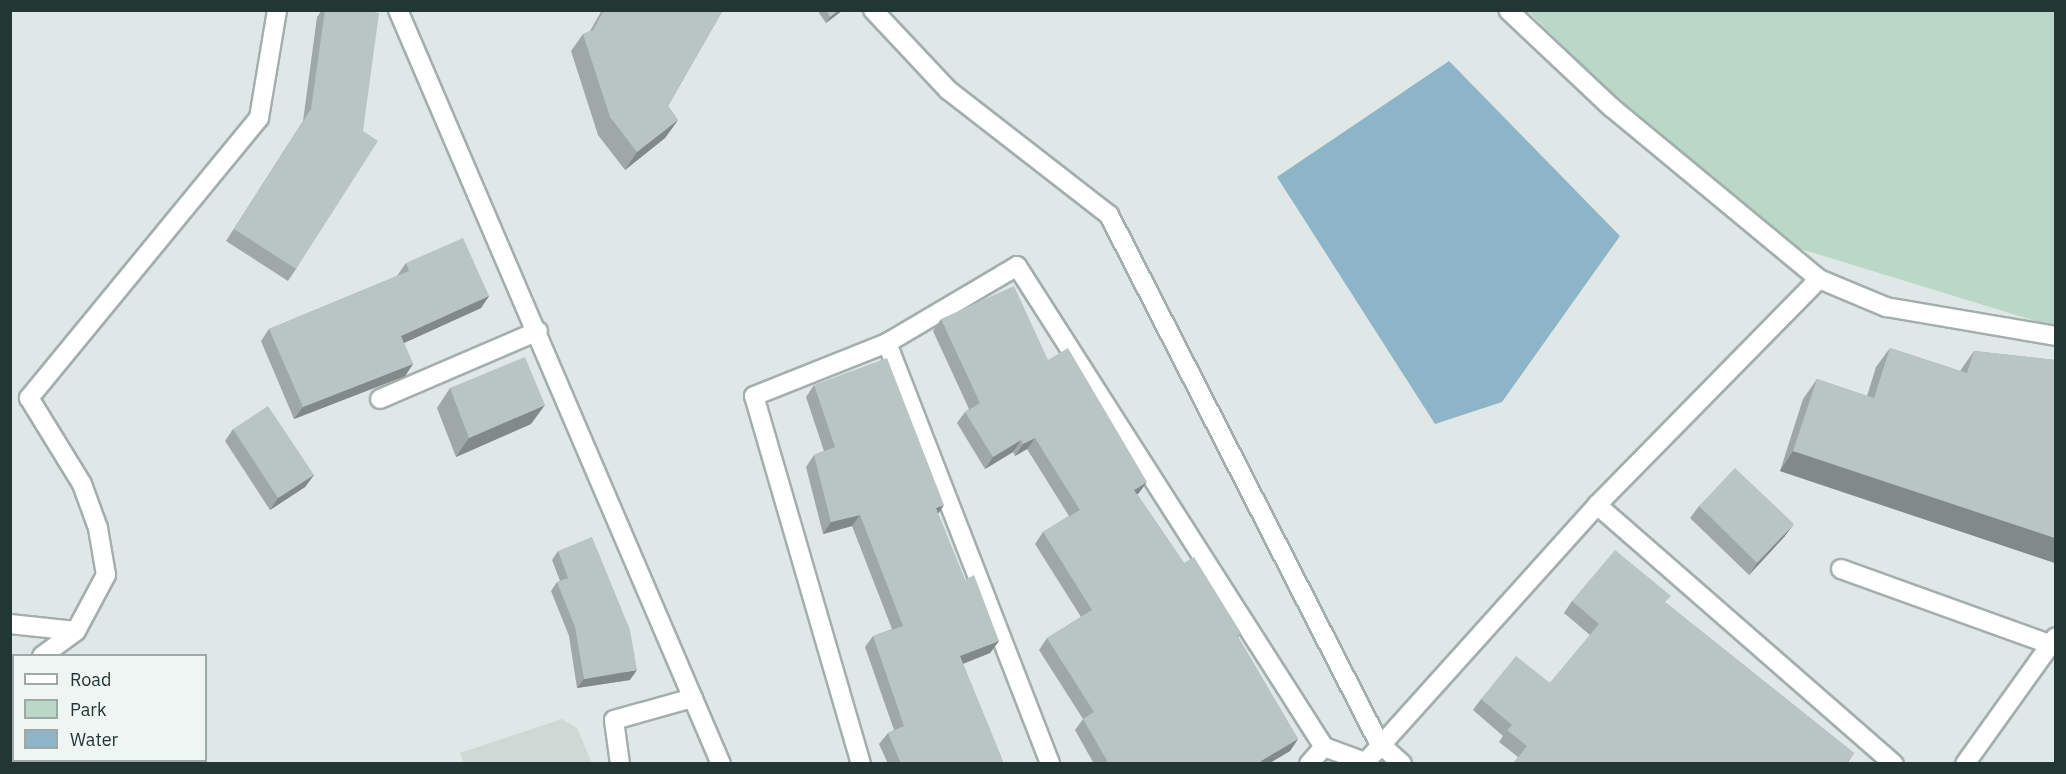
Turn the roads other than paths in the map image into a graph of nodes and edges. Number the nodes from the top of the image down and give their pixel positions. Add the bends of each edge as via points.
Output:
1 (277, 10) edge
2 (398, 10) edge
3 (873, 10) edge
4 (1508, 10) edge
5 (1819, 279) junction
6 (538, 332) junction
7 (2055, 336) edge
8 (887, 343) junction
9 (380, 399) edge
10 (1597, 505) junction
11 (1841, 569) dead end
12 (10, 624) edge
13 (76, 631) junction
14 (2052, 641) edge
15 (45, 654) edge
16 (693, 698) junction
17 (1379, 744) junction
18 (1324, 747) junction
19 (1365, 763) edge
20 (620, 764) edge
21 (721, 764) edge
22 (861, 764) edge
23 (1050, 764) edge
24 (1309, 764) edge
25 (1402, 764) edge
26 (1894, 764) edge
27 (1965, 764) edge

1 - 13 street via 276,36 259,118 29,398 82,484 98,528 106,575
2 - 6 street
3 - 17 street via 948,90 1109,215
4 - 5 street via 1611,107
5 - 7 street via 1886,307
5 - 10 street
6 - 9 street
6 - 16 street
8 - 18 street via 1017,266
8 - 22 street via 753,396
8 - 23 street
10 - 17 street
10 - 26 street
11 - 14 street
12 - 13 street
13 - 15 street
14 - 27 street
16 - 20 street via 614,720
16 - 21 street
17 - 19 street
17 - 25 street
18 - 19 street
18 - 24 street

